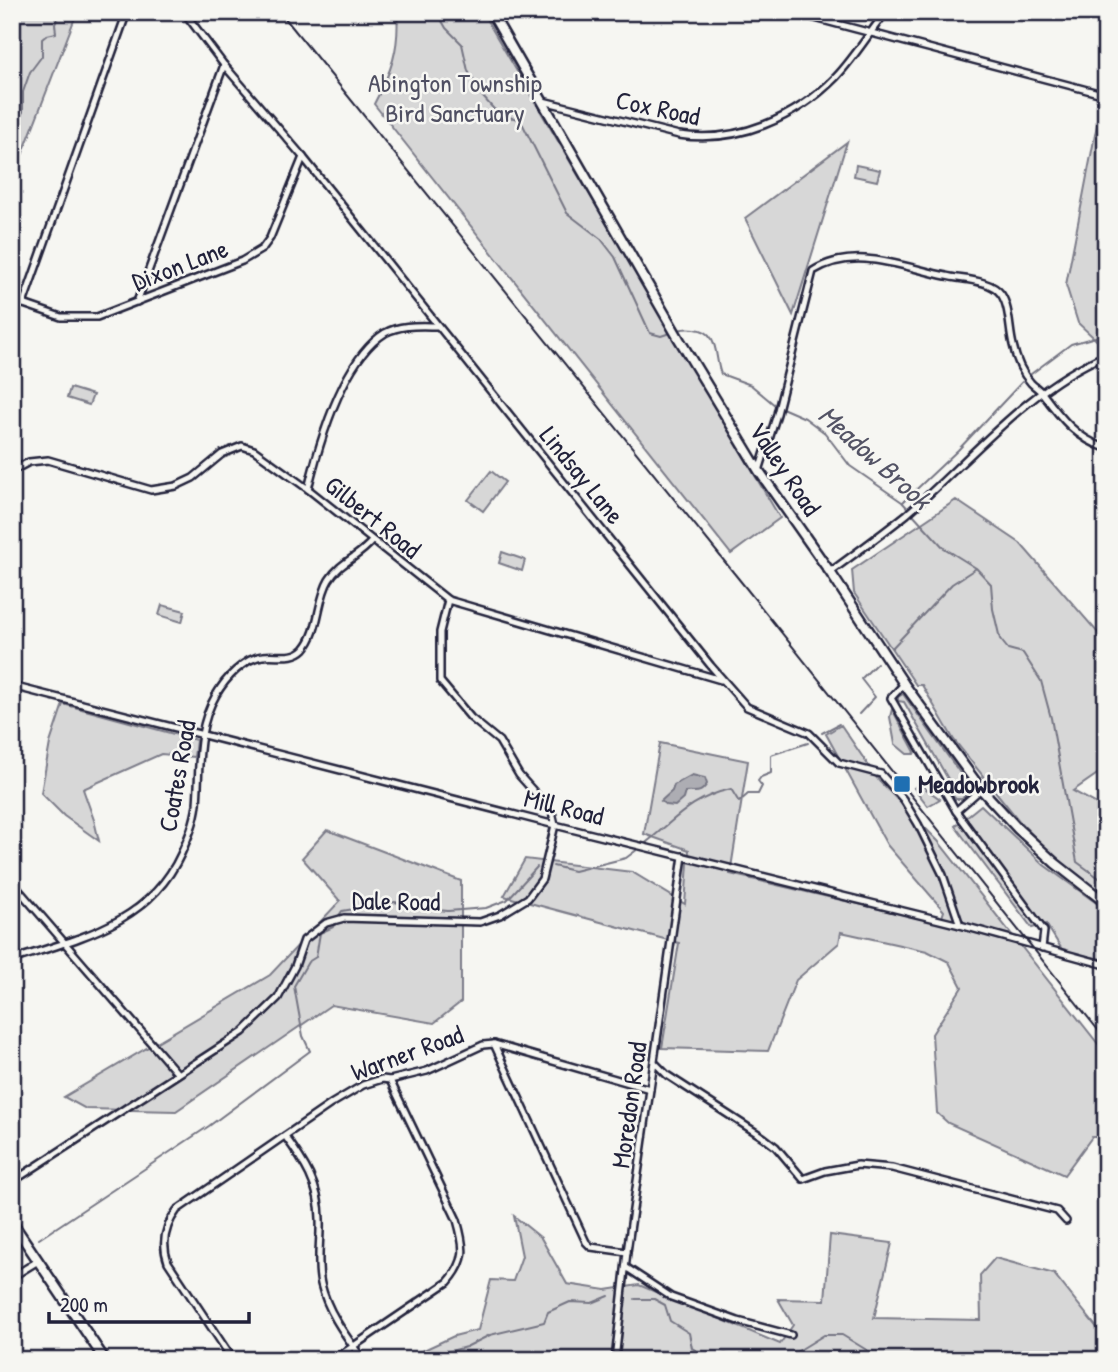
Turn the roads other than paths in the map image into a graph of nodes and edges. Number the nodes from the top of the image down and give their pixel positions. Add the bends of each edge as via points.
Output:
1 (127, 12) edge
2 (184, 12) edge
3 (491, 12) edge
4 (792, 12) edge
5 (886, 12) edge
6 (869, 34) junction
7 (224, 65) junction
8 (1106, 95) edge
9 (543, 102) junction
10 (303, 157) junction
11 (12, 300) edge
12 (137, 302) junction
13 (23, 304) junction
14 (438, 326) junction
15 (1106, 355) edge
16 (1041, 391) junction
17 (1106, 448) edge
18 (12, 471) edge
19 (759, 471) junction
20 (308, 489) junction
21 (372, 541) junction
22 (830, 572) junction
23 (448, 600) junction
24 (723, 680) junction
25 (904, 684) junction
26 (12, 686) edge
27 (202, 735) junction
28 (981, 789) junction
29 (956, 811) junction
30 (555, 825) junction
31 (683, 856) junction
32 (12, 882) edge
33 (1106, 903) edge
34 (960, 925) junction
35 (65, 942) junction
36 (1042, 948) junction
37 (12, 960) edge
38 (1106, 965) edge
39 (494, 1044) junction
40 (655, 1063) junction
41 (177, 1073) junction
42 (390, 1080) junction
43 (650, 1089) junction
44 (285, 1136) junction
45 (12, 1182) edge
46 (1066, 1221) dead end
47 (12, 1222) edge
48 (627, 1252) junction
49 (38, 1261) junction
50 (627, 1268) junction
51 (12, 1277) edge
52 (791, 1335) dead end
53 (353, 1346) junction
54 (106, 1360) edge
55 (233, 1360) edge
56 (333, 1360) edge
57 (363, 1360) edge
58 (615, 1360) edge

1 - 13 street
2 - 7 street, Lindsay Lane
3 - 9 main road, Valley Road
4 - 6 street
5 - 6 street, Cox Road
6 - 8 street
6 - 9 street, Cox Road via 837,75 808,100 765,125 716,138 679,135
7 - 10 street, Lindsay Lane
7 - 12 street
9 - 19 main road, Valley Road
10 - 12 street, Dixon Lane via 276,228 262,249
10 - 14 street, Lindsay Lane
11 - 13 street, Dixon Lane
12 - 13 street, Dixon Lane via 97,317 61,317
14 - 20 street via 403,327 386,333 371,346 344,385 322,433
14 - 24 street, Lindsay Lane
15 - 16 street
16 - 17 street via 1072,430
16 - 19 street via 1020,368 1006,305 989,285 898,262 860,259 825,263 813,271
16 - 22 street via 906,514
18 - 20 street, Gilbert Road via 29,462 48,460 150,490 193,478 222,454 242,446
19 - 22 main road, Valley Road
20 - 21 street, Gilbert Road
21 - 23 street, Gilbert Road
21 - 27 street, Coates Road via 331,577 304,649 293,655 258,657 239,668 214,698
22 - 25 main road, Valley Road
23 - 24 street, Gilbert Road
23 - 30 street via 440,632 440,681 471,718 499,741 519,775 552,812
24 - 34 street, Lindsay Lane via 747,708 809,733 839,763 881,774 918,824 943,875
25 - 28 main road, Valley Road
25 - 29 street via 891,698
26 - 27 street, Mill Road
27 - 30 street, Mill Road
27 - 35 street, Coates Road via 193,825 170,874 148,901 127,916
28 - 29 street
28 - 33 main road, Valley Road via 1046,854
29 - 36 street via 1044,931
30 - 31 street, Mill Road
30 - 41 street, Dale Road via 542,879 528,898 480,922 344,918 327,923 304,940 278,999 243,1032
31 - 34 street, Mill Road
31 - 40 street, Moredon Road
32 - 35 street
34 - 36 street, Mill Road
35 - 37 street, Coates Road
35 - 41 street
36 - 38 street, Mill Road
39 - 42 street, Warner Road via 427,1071
39 - 43 street, Warner Road
39 - 48 street via 586,1242 591,1247
40 - 43 street, Moredon Road
40 - 46 street via 776,1147 803,1179 858,1165 892,1168 1057,1211
41 - 45 street, Dale Road
42 - 44 street, Warner Road via 363,1085
42 - 53 street via 457,1220 463,1257 448,1282
43 - 48 street, Moredon Road
44 - 53 street via 313,1180 320,1207 318,1269 322,1287
44 - 55 street, Warner Road via 177,1210 169,1220 163,1244 168,1262
47 - 49 main road
48 - 50 street, Moredon Road
49 - 51 street
49 - 54 main road
50 - 52 street via 671,1297
50 - 58 street, Moredon Road
53 - 56 street
53 - 57 street

